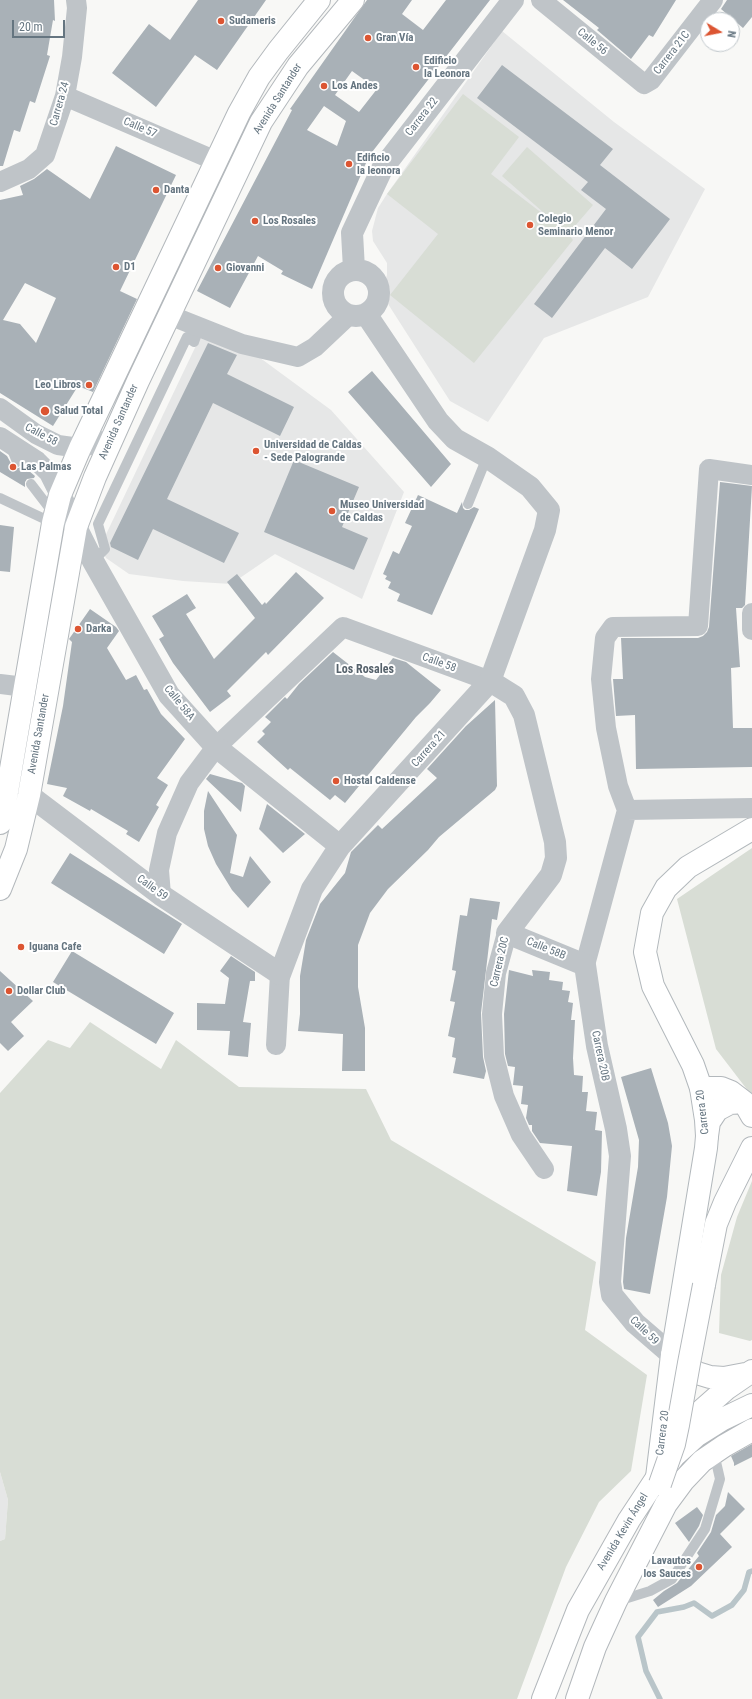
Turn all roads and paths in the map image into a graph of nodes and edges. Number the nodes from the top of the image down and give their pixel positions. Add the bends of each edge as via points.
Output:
1 (76, 0) edge
2 (319, 0) edge
3 (353, 0) edge
4 (513, 0) edge
5 (541, 0) edge
6 (713, 0) edge
7 (644, 84) joint
8 (64, 96) junction
9 (216, 161) junction
10 (0, 182) edge
11 (354, 269) junction
12 (169, 315) junction
13 (357, 315) junction
14 (199, 328) junction
15 (0, 408) edge
16 (110, 439) junction
17 (5, 440) edge
18 (80, 448) junction
19 (487, 457) junction
20 (17, 462) dead end
21 (752, 475) edge
22 (31, 484) dead end
23 (0, 498) edge
24 (468, 504) dead end
25 (56, 511) junction
26 (76, 527) junction
27 (93, 561) junction
28 (752, 613) edge
29 (752, 630) edge
30 (490, 681) junction
31 (0, 684) edge
32 (25, 687) junction
33 (524, 715) joint
34 (216, 747) junction
35 (29, 795) junction
36 (752, 808) edge
37 (627, 810) junction
38 (0, 823) edge
39 (752, 829) edge
40 (340, 846) junction
41 (0, 889) edge
42 (161, 895) junction
43 (506, 933) junction
44 (586, 965) junction
45 (280, 974) junction
46 (276, 1045) dead end
47 (701, 1088) junction
48 (748, 1109) edge
49 (707, 1136) junction
50 (752, 1148) edge
51 (544, 1169) dead end
52 (618, 1304) joint
53 (672, 1355) junction
54 (751, 1372) edge
55 (752, 1404) edge
56 (752, 1430) edge
57 (714, 1452) junction
58 (660, 1478) junction
59 (616, 1601) junction
60 (543, 1699) edge
61 (570, 1699) edge
62 (577, 1699) edge

1 - 8 street, Carrera 24 via 72,57
2 - 9 main road, Avenida Santander via 260,77
3 - 12 main road, Avenida Santander via 298,66 261,122
4 - 11 street, Carrera 22 via 382,169 352,233
5 - 7 street, Calle 56
6 - 7 street, Carrera 21C via 651,80
8 - 9 street, Calle 57
8 - 10 street, Carrera 24 via 45,155 29,169
9 - 18 main road, Avenida Santander
11 - 13 street via 369,273 375,279 379,295 372,309
11 - 13 street via 339,276 332,290 336,306 342,312
12 - 14 street
12 - 16 main road, Avenida Santander
13 - 14 street via 298,357 242,344
13 - 19 street via 438,421 455,439
14 - 27 lane via 194,342 187,337 98,524 105,549
15 - 18 street, Calle 58 via 36,434 58,445
16 - 18 street, Calle 58
16 - 26 main road, Avenida Santander
17 - 20 lane
17 - 25 street, Calle 58 via 37,461 49,473
18 - 25 main road, Avenida Santander
19 - 24 lane
19 - 30 street, Carrera 21 via 530,487 549,510 545,530
21 - 37 street via 709,469 698,626 613,627 605,638 601,679 606,728 618,786
22 - 25 lane
23 - 25 lane
25 - 26 street, Calle 58A
25 - 32 main road, Avenida Santander
26 - 27 street, Calle 58A
26 - 35 main road, Avenida Santander
27 - 34 street, Calle 58A via 169,695
28 - 29 street
30 - 33 street, Calle 58 via 514,696
30 - 34 street, Calle 58 via 343,628
30 - 40 street, Carrera 21
31 - 32 street
32 - 38 main road, Avenida Santander
33 - 43 street, Carrera 20C via 555,842 556,858 551,875
34 - 40 street, Calle 58A
34 - 42 street via 189,782 167,832 159,870
35 - 41 main road, Avenida Santander via 16,849
35 - 42 street, Calle 59
36 - 37 street
37 - 44 street, Carrera 20B
39 - 47 main road, Carrera 20 via 688,867 666,888 652,913 646,952 653,986 693,1065
40 - 45 street, Carrera 21 via 312,889
42 - 45 street, Calle 59
43 - 44 street, Calle 58B
43 - 51 street, Carrera 20C via 496,973 492,1014 494,1056 504,1096 521,1134
44 - 52 street, Carrera 20B via 597,1046 620,1156 610,1282 612,1295
45 - 46 street, Carrera 21
47 - 48 main road via 721,1088 731,1092
47 - 49 main road, Carrera 20
48 - 49 main road via 730,1103 717,1110 709,1122
49 - 53 main road, Carrera 20
50 - 58 main road, bridge via 716,1224 674,1444
52 - 53 street, Calle 59 via 635,1323
53 - 54 main road via 697,1373 710,1378 724,1378
53 - 58 main road, Carrera 20
54 - 58 main road via 726,1389 691,1421 672,1449
55 - 58 main road, Avenida Kevin Ángel via 702,1431 675,1455
56 - 57 main road, Avenida Kevin Ángel
57 - 59 main road, Avenida Kevin Ángel via 692,1471 666,1504
57 - 59 lane via 720,1479 705,1529 672,1579 650,1591
58 - 60 main road, Avenida Kevin Ángel via 629,1520 578,1610
58 - 61 main road via 655,1497 602,1596
59 - 62 main road, Avenida Kevin Ángel via 595,1647

